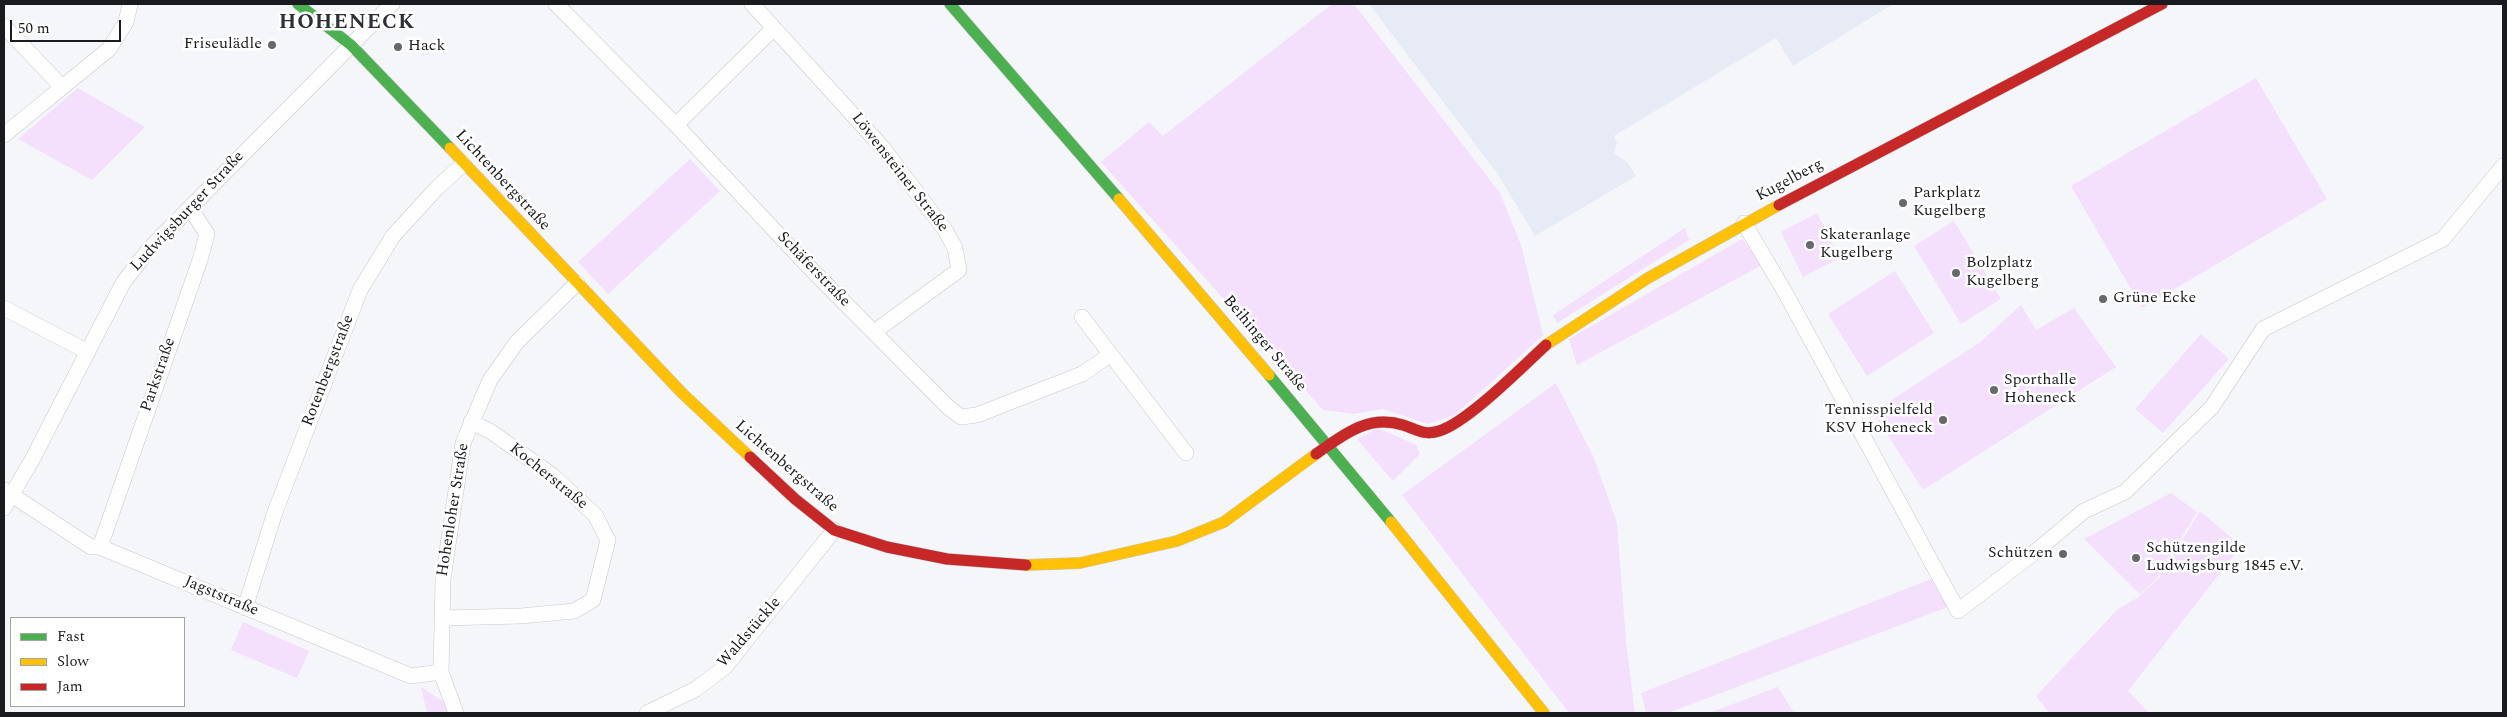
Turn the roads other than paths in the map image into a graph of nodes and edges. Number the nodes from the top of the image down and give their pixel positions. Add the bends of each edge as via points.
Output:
1 (130, 4) edge
2 (298, 4) edge
3 (392, 4) edge
4 (556, 4) edge
5 (752, 4) edge
6 (950, 4) edge
7 (2162, 4) edge
8 (4, 26) edge
9 (774, 28) junction
10 (351, 45) junction
11 (62, 87) junction
12 (676, 126) junction
13 (4, 135) edge
14 (463, 164) junction
15 (2503, 166) edge
16 (190, 208) junction
17 (1744, 223) junction
18 (577, 283) junction
19 (4, 308) edge
20 (1082, 317) dead end
21 (874, 332) junction
22 (88, 352) junction
23 (1110, 355) junction
24 (471, 422) junction
25 (1457, 424) joint
26 (1328, 446) junction
27 (1186, 453) dead end
28 (6, 498) edge
29 (834, 530) junction
30 (100, 547) junction
31 (246, 608) junction
32 (442, 618) junction
33 (441, 672) junction
34 (456, 713) edge
35 (647, 713) edge
36 (1544, 713) edge

1 - 11 street via 126,22 109,49
2 - 10 street, Lichtenbergstraße
3 - 10 street, Ludwigsburger Straße
4 - 12 street, Schäferstraße
5 - 9 street, Löwensteiner Straße
6 - 26 street, Beihinger Straße via 1212,306
7 - 17 street, Kugelberg
8 - 11 street
9 - 12 street
9 - 21 street, Löwensteiner Straße via 883,148 955,248 958,270
10 - 14 street, Lichtenbergstraße
10 - 16 street, Ludwigsburger Straße
11 - 13 street
12 - 21 street, Schäferstraße
14 - 18 street, Lichtenbergstraße
14 - 31 street, Rotenbergstraße via 393,236 360,290 275,512
15 - 17 street via 2443,239 2263,329 2212,407 2125,492 2084,511 1958,611
16 - 22 street, Ludwigsburger Straße via 150,248 123,283
16 - 30 street, Parkstraße via 207,234
17 - 25 street, Kugelberg via 1648,278 1553,339
18 - 24 street, Hohenloher Straße via 517,342 490,380
18 - 29 street, Lichtenbergstraße via 682,393 788,493
19 - 22 street
20 - 23 street
21 - 23 street, Schäferstraße via 961,417 977,415 1082,374
22 - 28 street, Ludwigsburger Straße
23 - 27 street
24 - 32 street, Hohenloher Straße via 463,443 442,579
24 - 32 street, Kocherstraße via 490,431 552,475 595,515 608,540 593,600 574,611
25 - 26 street, Lichtenbergstraße via 1439,433 1422,433 1403,424 1383,420 1370,422 1347,432
26 - 29 street, Lichtenbergstraße via 1224,522 1177,541 1080,563 1022,565 947,559 887,547
26 - 36 street, Beihinger Straße
28 - 30 street, Jagststraße via 91,547
29 - 35 street, Waldstückle via 725,666 696,689
30 - 31 street, Jagststraße
31 - 33 street, Jagststraße via 411,676
32 - 33 street, Hohenloher Straße
33 - 34 street, Hohenloher Straße

